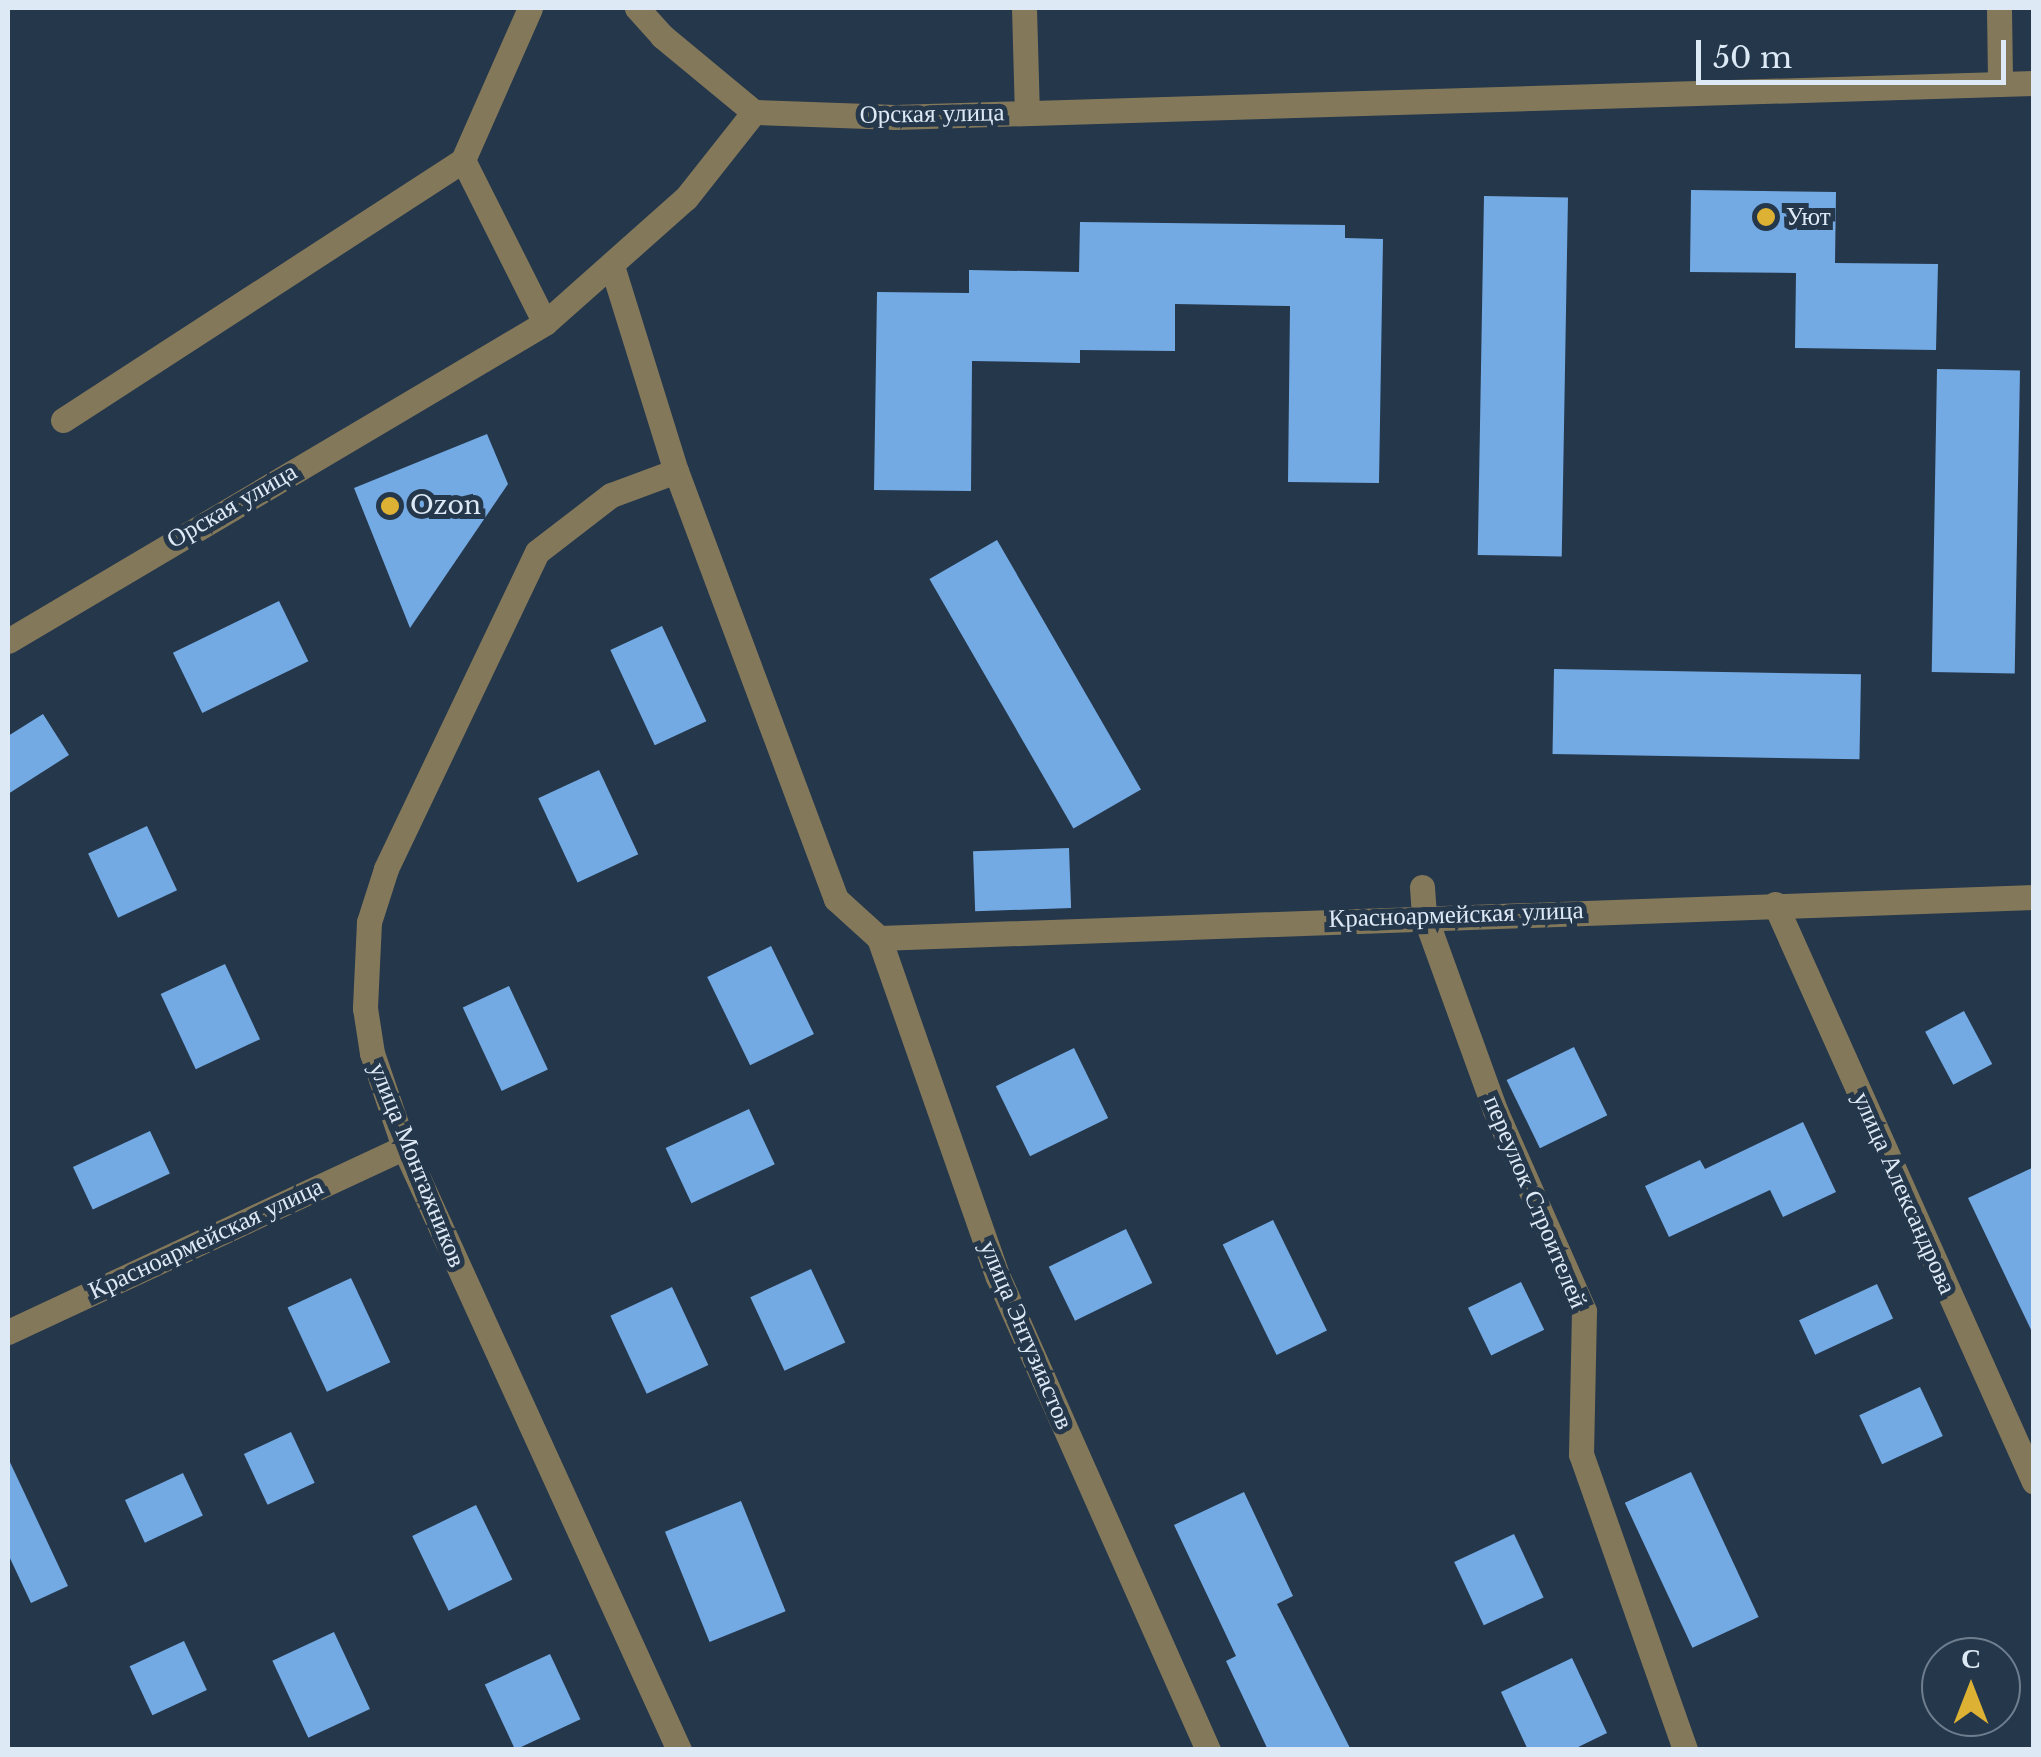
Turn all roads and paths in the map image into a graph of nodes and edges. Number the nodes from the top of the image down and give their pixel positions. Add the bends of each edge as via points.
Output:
1 (530, 8) edge
2 (637, 8) edge
3 (1024, 8) edge
4 (1999, 8) edge
5 (2034, 83) edge
6 (2000, 84) junction
7 (754, 112) junction
8 (1027, 113) junction
9 (463, 160) junction
10 (613, 269) junction
11 (545, 323) junction
12 (63, 420) dead end
13 (676, 471) junction
14 (8, 641) edge
15 (1422, 887) dead end
16 (2034, 898) edge
17 (1774, 904) junction
18 (1424, 914) junction
19 (879, 938) junction
20 (404, 1147) junction
21 (8, 1332) edge
22 (2034, 1482) edge
23 (679, 1750) edge
24 (1208, 1750) edge
25 (1685, 1750) edge

1 - 9 street
2 - 7 street
3 - 8 street
4 - 6 street
5 - 6 street, Орская улица
6 - 8 street, Орская улица
7 - 8 street, Орская улица
7 - 10 street, Орская улица via 686,198
9 - 11 street
9 - 12 street
10 - 11 street, Орская улица
10 - 13 street
11 - 14 street, Орская улица
13 - 19 street via 836,899
13 - 20 street, улица Монтажников via 612,495 537,552 386,869 369,922 365,1008 372,1053
15 - 18 street, переулок Строителей
16 - 17 street, Красноармейская улица
17 - 18 street, Красноармейская улица
17 - 22 street, улица Александрова
18 - 19 street, Красноармейская улица via 1036,938
18 - 25 street, переулок Строителей via 1495,1110 1584,1312 1581,1454
19 - 24 street, улица Энтузиастов via 998,1277
20 - 21 street, Красноармейская улица
20 - 23 street, улица Монтажников

